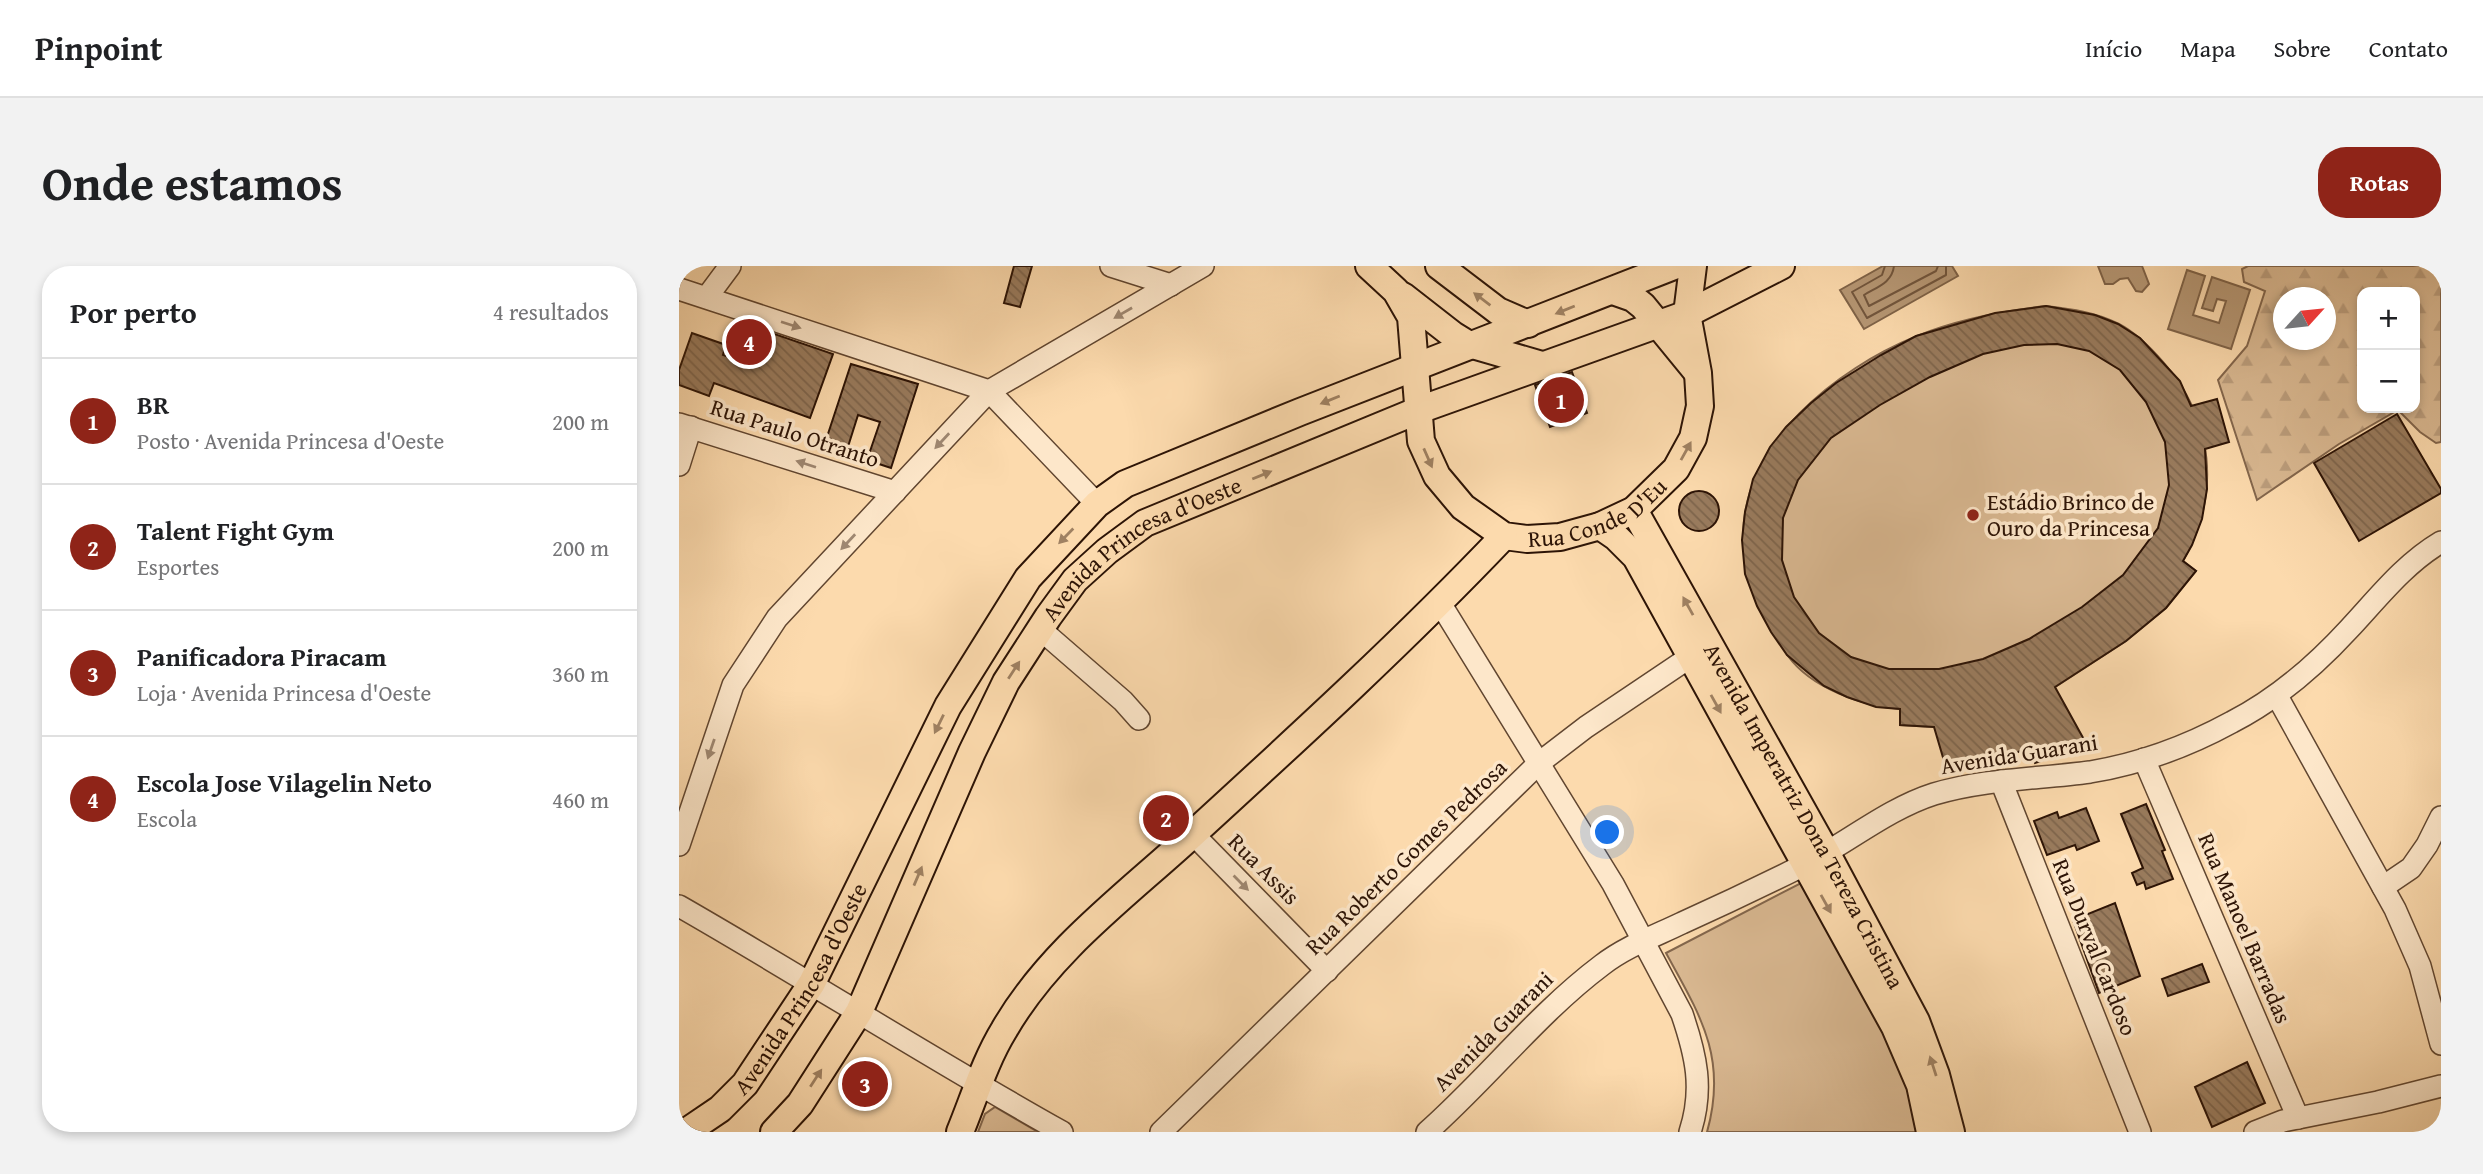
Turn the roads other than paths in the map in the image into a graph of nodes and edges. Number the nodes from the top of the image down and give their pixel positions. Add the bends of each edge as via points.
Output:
1 (730, 266) edge
2 (1111, 266) edge
3 (1203, 266) edge
4 (1369, 266) edge
5 (1439, 266) edge
6 (1674, 266) edge
7 (1693, 266) edge
8 (1781, 266) edge
9 (1171, 285) junction
10 (679, 289) edge
11 (1396, 290) junction
12 (1613, 290) junction
13 (706, 297) junction
14 (1687, 314) junction
15 (1528, 324) junction
16 (1658, 326) junction
17 (1473, 345) junction
18 (1546, 366) junction
19 (1414, 367) junction
20 (1698, 373) junction
21 (1365, 386) junction
22 (989, 391) junction
23 (1419, 410) junction
24 (685, 426) edge
25 (1381, 426) junction
26 (679, 465) edge
27 (895, 492) junction
28 (1097, 504) junction
29 (1634, 510) junction
30 (1600, 526) junction
31 (1504, 536) junction
32 (2441, 542) edge
33 (1440, 603) junction
34 (1040, 629) junction
35 (1700, 651) junction
36 (2277, 696) junction
37 (1139, 719) dead end
38 (2144, 759) junction
39 (1539, 764) junction
40 (2001, 781) junction
41 (2441, 817) edge
42 (1193, 834) junction
43 (679, 845) edge
44 (1815, 859) junction
45 (2383, 887) junction
46 (679, 906) edge
47 (1642, 941) junction
48 (1327, 971) junction
49 (812, 983) junction
50 (859, 1012) junction
51 (2441, 1044) edge
52 (979, 1086) junction
53 (2441, 1086) edge
54 (2298, 1118) junction
55 (686, 1132) edge
56 (774, 1132) edge
57 (960, 1132) edge
58 (1062, 1132) edge
59 (1161, 1132) edge
60 (1427, 1132) edge
61 (1690, 1132) edge
62 (1930, 1132) edge
63 (1951, 1132) edge
64 (2140, 1132) edge
65 (2255, 1132) edge

1 - 13 street
2 - 9 street
3 - 9 street
4 - 11 main road
15 -> 5 main road via 1498,311
6 - 12 main road, Avenida Princesa d'Oeste
7 - 14 main road, Rua Conde D'Eu
8 - 14 main road, Avenida Princesa d'Oeste
9 -> 22 street
10 - 13 street
11 - 17 main road
11 - 19 main road, Rua Conde D'Eu via 1411,317
12 -> 15 main road, Avenida Princesa d'Oeste
12 - 16 main road via 1643,306
13 -> 22 street
14 - 16 main road, Avenida Princesa d'Oeste
14 - 20 main road, Rua Conde D'Eu
15 - 17 main road, Avenida Princesa d'Oeste
16 - 18 main road, Avenida Princesa d'Oeste
16 - 20 main road
17 - 18 main road
17 - 19 main road, Avenida Princesa d'Oeste
18 - 23 main road, Avenida Princesa d'Oeste
19 - 21 main road, Avenida Princesa d'Oeste
19 - 23 main road, Rua Conde D'Eu
29 -> 20 main road, Rua Conde D'Eu via 1676,469 1693,438 1700,406
21 - 25 main road via 1383,402
21 -> 28 main road, Avenida Princesa d'Oeste via 1125,484
22 -> 27 street
22 - 28 street
23 - 25 main road, Avenida Princesa d'Oeste
23 -> 31 main road, Rua Conde D'Eu via 1421,441 1437,476 1463,507
24 - 26 street
27 -> 24 street, Rua Paulo Otranto
34 -> 25 main road, Avenida Princesa d'Oeste via 1075,580 1145,523
27 -> 43 street via 777,618 733,684
28 -> 49 main road, Avenida Princesa d'Oeste via 1028,578 948,706
29 - 30 main road, Rua Conde D'Eu
35 -> 29 main road, Avenida Imperatriz Dona Tereza Cristina
30 - 31 main road, Rua Conde D'Eu via 1560,537
30 - 35 main road, Avenida Imperatriz Dona Tereza Cristina via 1636,557
31 - 33 main road
32 - 36 street, Avenida Guarani via 2400,573 2314,664
33 - 39 street
33 - 42 main road
34 - 37 street
50 -> 34 main road, Avenida Princesa d'Oeste via 972,752 1006,682
35 - 39 street, Rua Roberto Gomes Pedrosa
35 - 44 main road, Avenida Imperatriz Dona Tereza Cristina
36 - 38 street, Avenida Guarani via 2190,743
36 - 45 street
38 - 40 street, Avenida Guarani via 2092,771
38 - 54 street, Rua Manoel Barradas
39 - 47 street via 1613,884
39 - 48 street, Rua Roberto Gomes Pedrosa
40 - 44 street, Avenida Guarani via 1931,795
40 - 64 street, Rua Durval Cardoso
41 - 45 street via 2411,868
42 -> 48 street, Rua Assis
42 - 52 main road via 1102,913 1042,976 1003,1030
44 - 47 street, Avenida Guarani
44 -> 62 main road, Avenida Imperatriz Dona Tereza Cristina via 1904,1044
63 -> 44 main road, Avenida Imperatriz Dona Tereza Cristina via 1916,1021
45 - 51 street via 2420,966
46 - 49 street
47 - 60 street, Avenida Guarani via 1575,987
47 - 61 street via 1689,1035 1699,1082
48 - 59 street, Rua Roberto Gomes Pedrosa
49 - 50 street
49 - 55 main road, Avenida Princesa d'Oeste via 745,1084 720,1110
50 - 52 street
56 -> 50 main road, Avenida Princesa d'Oeste via 800,1104
52 - 57 main road
52 - 58 street
53 - 54 street
54 - 65 street

